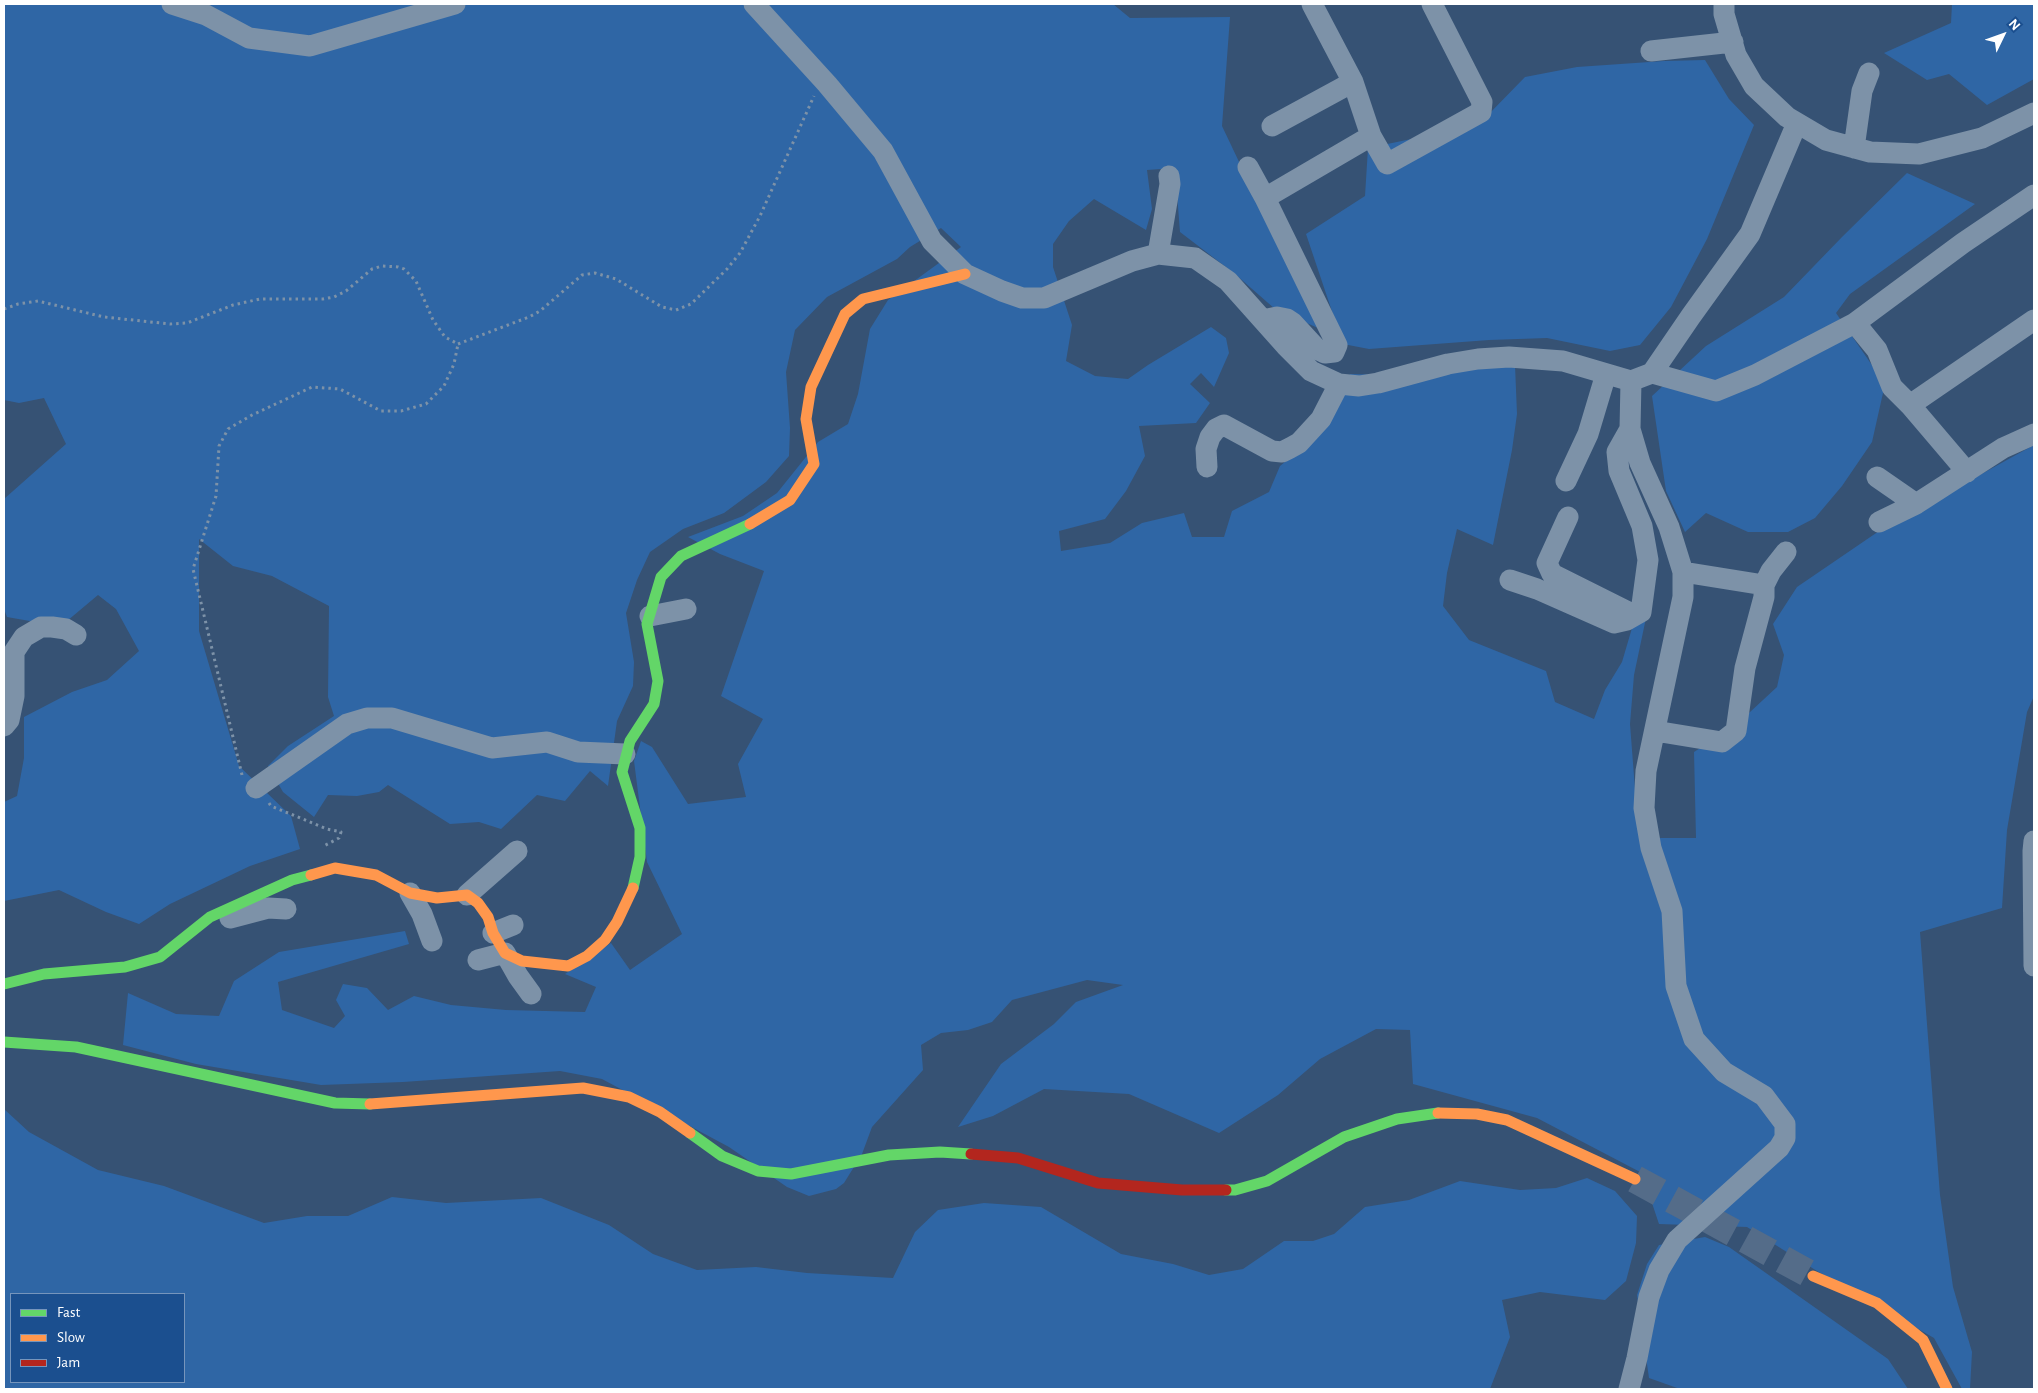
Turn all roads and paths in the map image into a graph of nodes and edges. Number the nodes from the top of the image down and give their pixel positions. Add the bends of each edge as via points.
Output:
1 (172, 4) edge
2 (455, 4) edge
3 (754, 4) edge
4 (1312, 4) edge
5 (1432, 4) edge
6 (1724, 4) edge
7 (1732, 42) junction
8 (1651, 51) dead end
9 (1869, 73) dead end
10 (1353, 82) junction
11 (827, 84) junction
12 (2034, 113) edge
13 (1797, 123) junction
14 (1272, 126) dead end
15 (1371, 136) junction
16 (1854, 148) junction
17 (1248, 167) dead end
18 (1169, 176) dead end
19 (2034, 195) edge
20 (1265, 198) junction
21 (1158, 254) junction
22 (965, 274) junction
23 (4, 310) edge
24 (1263, 320) junction
25 (2034, 320) edge
26 (1856, 323) junction
27 (458, 344) junction
28 (1652, 373) junction
29 (1606, 374) junction
30 (1631, 381) junction
31 (1339, 384) junction
32 (1910, 405) junction
33 (1630, 429) junction
34 (2034, 434) edge
35 (1206, 467) dead end
36 (1967, 472) junction
37 (1877, 477) dead end
38 (1566, 481) dead end
39 (1916, 504) junction
40 (1568, 517) dead end
41 (1879, 522) dead end
42 (1786, 552) dead end
43 (1683, 572) junction
44 (1510, 580) dead end
45 (1764, 584) junction
46 (686, 609) dead end
47 (1634, 615) junction
48 (650, 616) junction
49 (76, 635) dead end
50 (4, 726) edge
51 (1655, 731) junction
52 (625, 754) junction
53 (256, 788) junction
54 (2034, 841) edge
55 (314, 850) dead end
56 (517, 851) dead end
57 (410, 894) junction
58 (467, 895) junction
59 (286, 909) dead end
60 (210, 917) junction
61 (513, 925) dead end
62 (494, 933) junction
63 (432, 940) dead end
64 (505, 953) junction
65 (478, 960) dead end
66 (2034, 966) edge
67 (4, 984) edge
68 (531, 994) dead end
69 (4, 1042) edge
70 (1635, 1179) tunnel mouth
71 (1813, 1276) tunnel mouth
72 (1629, 1389) edge
73 (1947, 1389) edge

1 - 2 street via 206,15 249,38 310,46
3 - 11 street
4 - 10 street
5 - 15 street via 1482,102 1481,112 1387,164
6 - 7 street
7 - 8 street
7 - 13 street via 1754,86
9 - 16 street via 1862,90
10 - 14 street
10 - 15 street
11 - 22 street via 883,151 932,241
11 - 27 path via 814,94 760,216 740,253 691,304 676,310 662,307 616,279 595,273 582,275 540,311
12 - 16 street via 1982,138 1919,154 1870,152
13 - 16 street via 1826,140
13 - 28 street via 1750,234
15 - 20 street
17 - 20 street
18 - 21 street
19 - 26 street
20 - 24 street via 1338,345 1334,352 1325,353 1287,320 1277,317
21 - 22 street via 1132,261 1044,298 1022,298
21 - 24 street via 1195,258 1228,281
22 - 48 street via 863,299 845,314 811,387 806,419 814,464 790,500 753,523 681,556 661,577
23 - 27 path via 38,301 104,317 187,323 233,305 260,299 334,297 372,269 398,267 416,281 433,320 445,337
24 - 31 street via 1311,371
25 - 32 street
26 - 28 street via 1755,375 1716,391
26 - 32 street via 1877,350 1892,386
27 - 53 path via 454,364 444,386 426,404 401,411 381,411 340,389 312,387 228,429 219,446 216,496 193,568 243,778
28 - 30 street
29 - 30 street
29 - 31 street via 1564,361 1478,359 1378,384
29 - 38 street via 1588,434
30 - 33 street
31 - 35 street via 1321,419 1299,443 1282,452 1272,451 1224,425 1210,437
32 - 36 street
33 - 43 street
33 - 47 street via 1617,452 1619,471 1642,526 1648,560 1641,612
34 - 36 street via 2003,448
36 - 39 street
37 - 39 street
39 - 41 street
40 - 47 street via 1547,563 1552,574
42 - 45 street
43 - 45 street
43 - 51 street via 1684,597
44 - 47 street via 1537,588 1614,623
45 - 51 street via 1764,597 1745,668 1736,731 1722,742
46 - 48 street
48 - 52 street via 647,624 658,680 654,704
49 - 50 street via 52,626 41,627 24,637 14,652 14,696 9,720
51 - 72 street via 1646,771 1644,808 1651,848 1672,911 1676,986 1694,1039 1724,1072 1764,1096 1785,1124 1785,1138 1779,1148 1677,1240 1659,1270 1649,1297
52 - 53 street via 578,752 547,742 492,748 392,718 367,718 347,724
52 - 64 street via 622,772 640,828 640,857 632,890 617,922 605,940 587,956 568,966 522,961
53 - 55 path via 271,806 341,832 339,838
54 - 66 street
56 - 58 street
57 - 58 street via 436,898
57 - 60 street via 376,875 335,868 292,880
57 - 63 street
58 - 62 street via 488,917
59 - 60 street via 268,908 232,918
60 - 67 street via 160,957 125,967 44,974
61 - 62 street
62 - 64 street
64 - 65 street
64 - 68 street
69 - 70 street via 76,1047 335,1103 373,1104 583,1088 629,1097 660,1112 722,1156 758,1171 792,1174 889,1155 940,1152 1018,1158 1098,1183 1182,1190 1234,1190 1268,1181 1344,1137 1397,1119 1437,1112 1477,1114 1507,1120
71 - 73 street via 1876,1303 1923,1340

